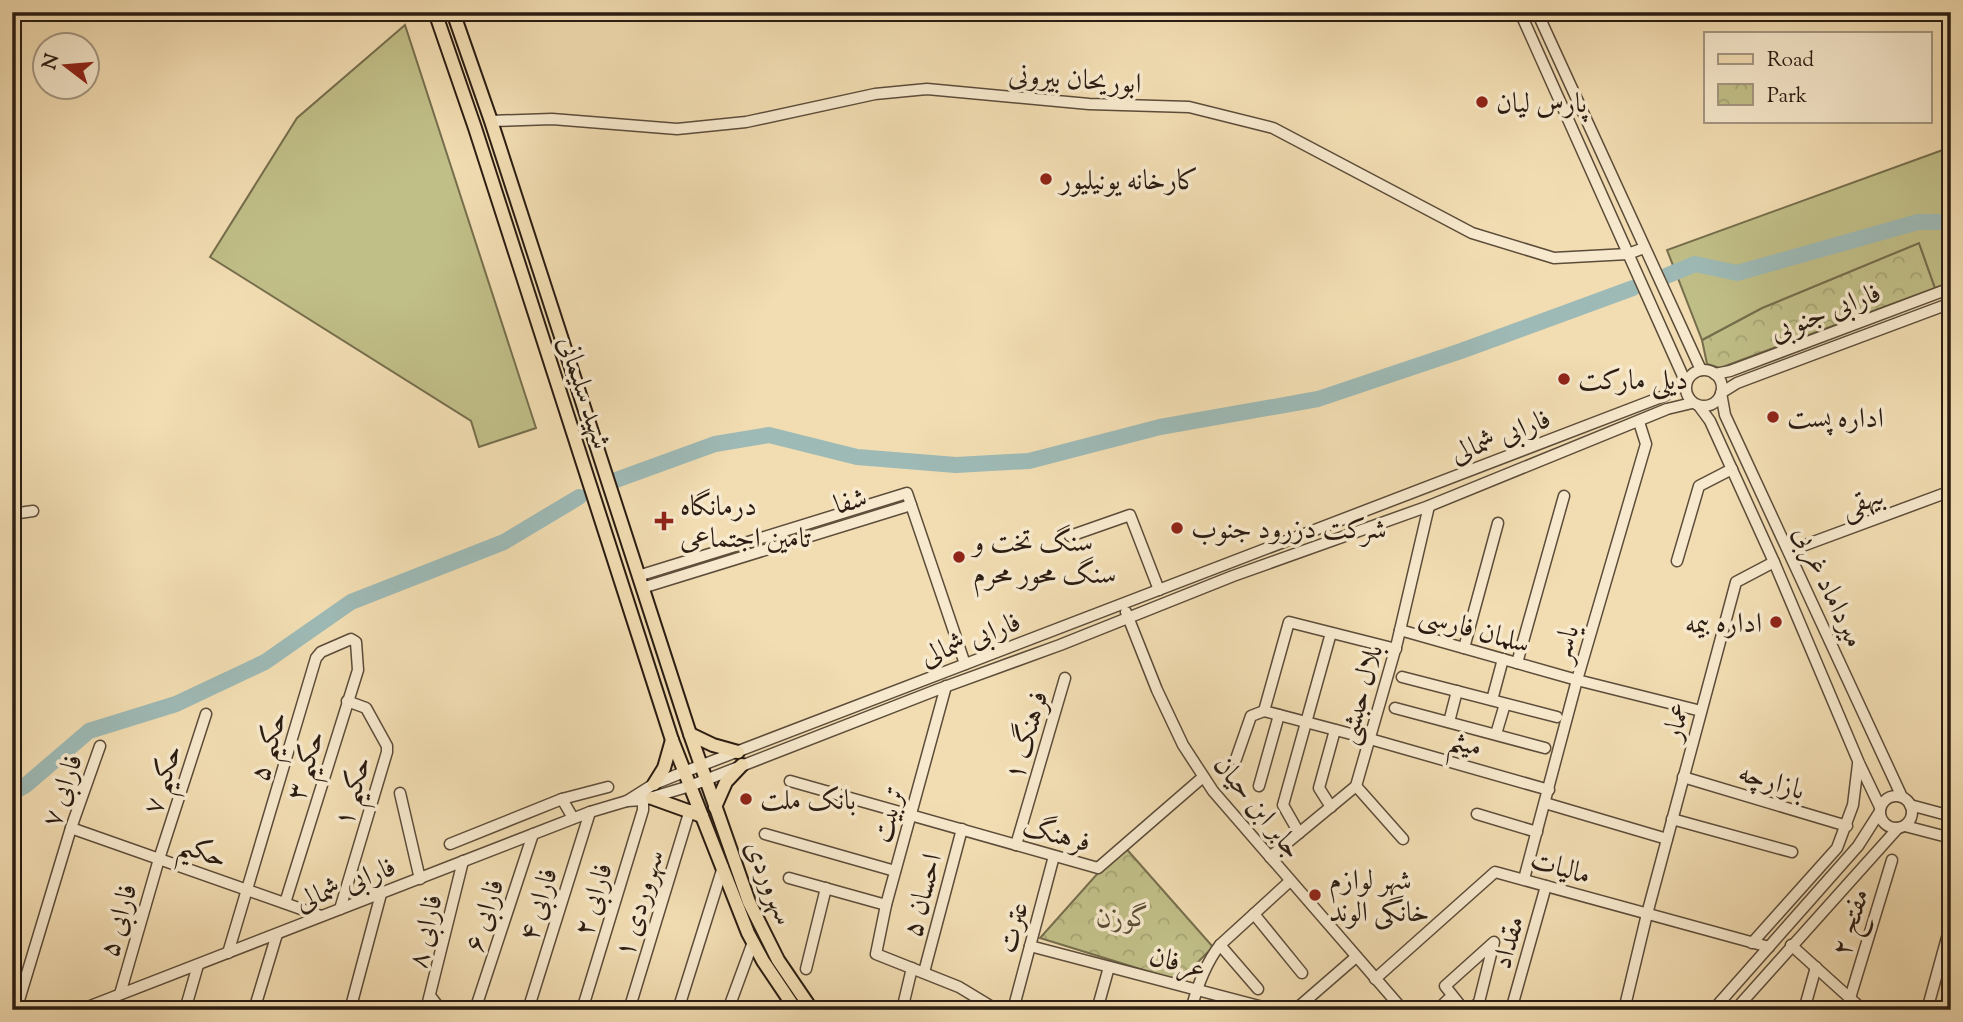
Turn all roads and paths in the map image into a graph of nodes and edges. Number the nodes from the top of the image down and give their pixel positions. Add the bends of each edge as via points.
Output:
1 (435, 12) edge
2 (453, 12) edge
3 (1520, 12) edge
4 (1537, 12) edge
5 (491, 121) junction
6 (1644, 248) junction
7 (1628, 254) junction
8 (1951, 288) edge
9 (1951, 303) edge
10 (1701, 370) junction
11 (1715, 374) junction
12 (1686, 383) junction
13 (1721, 393) junction
14 (1695, 405) junction
15 (1639, 422) junction
16 (1732, 469) junction
17 (1951, 491) edge
18 (1564, 496) dead end
19 (911, 505) junction
20 (1429, 506) junction
21 (33, 511) dead end
22 (12, 514) edge
23 (1498, 523) dead end
24 (1070, 537) dead end
25 (738, 545) junction
26 (1789, 551) junction
27 (742, 557) junction
28 (1677, 561) dead end
29 (1774, 562) junction
30 (656, 570) junction
31 (640, 582) junction
32 (660, 583) junction
33 (1159, 590) junction
34 (1123, 604) junction
35 (1128, 617) junction
36 (1400, 630) junction
37 (1331, 633) junction
38 (354, 640) joint
39 (1464, 648) junction
40 (1396, 649) junction
41 (1503, 659) junction
42 (1517, 663) junction
43 (965, 664) junction
44 (1402, 677) dead end
45 (1065, 678) dead end
46 (1577, 680) junction
47 (946, 687) junction
48 (1457, 691) junction
49 (1492, 700) junction
50 (347, 701) junction
51 (1505, 704) junction
52 (1395, 708) dead end
53 (1264, 711) junction
54 (1701, 711) junction
55 (206, 714) dead end
56 (1279, 715) junction
57 (1557, 717) dead end
58 (1308, 722) junction
59 (1449, 722) junction
60 (1335, 730) junction
61 (690, 734) junction
62 (1496, 734) junction
63 (1370, 738) junction
64 (672, 740) junction
65 (100, 746) dead end
66 (1545, 748) dead end
67 (743, 750) junction
68 (1236, 759) dead end
69 (747, 763) junction
70 (1858, 763) junction
71 (701, 766) junction
72 (684, 772) junction
73 (1203, 777) junction
74 (1683, 777) junction
75 (706, 780) junction
76 (790, 781) dead end
77 (690, 786) junction
78 (1259, 786) dead end
79 (1356, 786) junction
80 (608, 787) dead end
81 (1549, 790) junction
82 (400, 793) dead end
83 (650, 794) junction
84 (1902, 797) junction
85 (562, 799) junction
86 (627, 801) junction
87 (1545, 803) junction
88 (1910, 805) junction
89 (715, 807) junction
90 (1331, 807) junction
91 (1880, 810) junction
92 (590, 811) junction
93 (696, 813) junction
94 (911, 814) junction
95 (1477, 814) dead end
96 (1951, 816) edge
97 (573, 818) junction
98 (1672, 819) junction
99 (1847, 826) junction
100 (1901, 827) junction
101 (71, 828) junction
102 (962, 829) junction
103 (1537, 832) junction
104 (1299, 833) junction
105 (533, 834) junction
106 (765, 834) dead end
107 (1951, 838) edge
108 (1403, 839) dead end
109 (1667, 839) junction
110 (450, 844) dead end
111 (1016, 845) junction
112 (1792, 852) dead end
113 (1054, 856) junction
114 (1270, 857) junction
115 (159, 859) junction
116 (1892, 860) dead end
117 (463, 861) junction
118 (723, 867) junction
119 (895, 871) junction
120 (789, 878) dead end
121 (420, 879) junction
122 (1524, 879) junction
123 (1290, 881) junction
124 (1546, 886) junction
125 (827, 888) junction
126 (248, 889) junction
127 (381, 894) junction
128 (285, 903) junction
129 (886, 905) junction
130 (340, 909) junction
131 (1254, 914) junction
132 (1647, 914) junction
133 (321, 916) junction
134 (1951, 923) edge
135 (277, 934) junction
136 (753, 942) junction
137 (1752, 943) junction
138 (1791, 944) junction
139 (1220, 945) junction
140 (1030, 946) junction
141 (1769, 947) junction
142 (228, 953) junction
143 (1356, 957) junction
144 (198, 965) junction
145 (1109, 967) junction
146 (1816, 967) junction
147 (912, 968) junction
148 (806, 969) dead end
149 (924, 972) junction
150 (1302, 974) dead end
151 (1375, 979) junction
152 (1196, 989) junction
153 (1258, 989) dead end
154 (120, 995) junction
155 (1452, 996) junction
156 (431, 997) junction
157 (1850, 998) junction
158 (103, 1005) edge
159 (16, 1010) edge
160 (80, 1010) edge
161 (185, 1010) edge
162 (254, 1010) edge
163 (350, 1010) edge
164 (426, 1010) edge
165 (440, 1010) edge
166 (475, 1010) edge
167 (528, 1010) edge
168 (582, 1010) edge
169 (629, 1010) edge
170 (678, 1010) edge
171 (728, 1010) edge
172 (796, 1010) edge
173 (812, 1010) edge
174 (902, 1010) edge
175 (997, 1010) edge
176 (1013, 1010) edge
177 (1097, 1010) edge
178 (1191, 1010) edge
179 (1274, 1010) edge
180 (1295, 1010) edge
181 (1403, 1010) edge
182 (1437, 1010) edge
183 (1464, 1010) edge
184 (1471, 1010) edge
185 (1511, 1010) edge
186 (1624, 1010) edge
187 (1713, 1010) edge
188 (1735, 1010) edge
189 (1804, 1010) edge
190 (1863, 1010) edge
191 (1927, 1010) edge

1 - 64 main road, شهید سلیمانی
2 - 5 main road, شهید سلیمانی
3 - 7 street
4 - 6 street
5 - 7 street, ابوریحان بیرونی via 552,119 677,129 746,122 875,94 927,89 1089,104 1189,107 1273,128 1472,233 1554,258
5 - 31 main road, شهید سلیمانی
6 - 7 street, ابوریحان بیرونی
6 - 10 street
7 - 12 street
8 - 11 street, فارابی جنوبی
9 - 13 street, فارابی جنوبی
10 - 11 street
10 - 12 street
11 - 13 street
12 - 14 street via 1686,394
12 - 33 street, فارابی شمالی via 1664,396
13 - 14 street via 1715,403
13 - 26 street, میرداماد غربی via 1725,415
14 - 15 street, فارابی شمالی via 1667,409
14 - 16 street, میرداماد غربی via 1710,421
15 - 20 street, فارابی شمالی
15 - 46 street, یاسر via 1646,444
16 - 28 street via 1699,486
16 - 29 street, میرداماد غربی
17 - 26 street, بیهقی
18 - 42 street
19 - 25 street, شفا via 907,493
19 - 27 street, شفا
19 - 43 street
20 - 35 street, فارابی شمالی
20 - 36 street, بلال حبشی
21 - 22 street
23 - 39 street
24 - 33 street via 1130,515
25 - 27 street
25 - 30 street, شفا
26 - 84 street, میرداماد غربی
27 - 32 street, شفا
29 - 54 street, عمار via 1736,582
29 - 70 street, میرداماد غربی
30 - 31 street, شفا
30 - 32 street
31 - 32 street, شفا
31 - 61 main road, شهید سلیمانی
33 - 34 street, فارابی شمالی
34 - 35 street, جابر ابن حیان
34 - 43 street, فارابی شمالی
35 - 47 street, فارابی شمالی
35 - 73 street, جابر ابن حیان via 1157,690
36 - 39 street, سلمان فارسی
36 - 40 street, بلال حبشی
37 - 40 street
37 - 53 street via 1289,622
37 - 58 street
38 - 50 street, حکیم ۳ via 358,670
38 - 126 street, حکیم ۵ via 316,658
39 - 41 street, سلمان فارسی
40 - 63 street, بلال حبشی
41 - 42 street, سلمان فارسی
41 - 49 street
42 - 46 street, سلمان فارسی
43 - 67 street, فارابی شمالی
44 - 48 street
45 - 111 street, فرهنگ ۱
46 - 54 street, سلمان فارسی
46 - 81 street, یاسر
47 - 69 street, فارابی شمالی
47 - 94 street, تربیت
48 - 49 street
48 - 59 street
49 - 51 street
50 - 128 street, حکیم ۳
50 - 130 street, حکیم ۱ via 366,708 387,752
51 - 57 street
51 - 62 street
52 - 59 street
53 - 56 street, میثم
53 - 68 street via 1251,716
54 - 74 street, عمار
55 - 115 street, حکیم ۷
56 - 58 street, میثم
56 - 78 street
58 - 60 street, میثم
58 - 104 street via 1283,805
59 - 62 street
60 - 63 street, میثم
60 - 90 street via 1319,788
61 - 67 main road via 713,745
61 - 71 main road, شهید سلیمانی
62 - 66 street
63 - 79 street, بلال حبشی
63 - 81 street, میثم
64 - 72 main road, شهید سلیمانی
64 - 83 main road
65 - 101 street, فارابی ۷
67 - 69 street
67 - 71 street, فارابی شمالی
69 - 75 street, فارابی شمالی
69 - 89 main road via 726,782
70 - 91 street, میرداماد غربی
70 - 99 street
71 - 72 street, فارابی شمالی
71 - 75 main road, سهروردی
72 - 77 main road, شهید سلیمانی
72 - 83 street, فارابی شمالی
73 - 113 street, فرهنگ via 1098,868
73 - 114 street, جابر ابن حیان
74 - 98 street, عمار
74 - 99 street, بازارچه
75 - 77 street, فارابی شمالی
75 - 89 main road, سهروردی
76 - 94 street, فرهنگ
77 - 83 street, فارابی شمالی
77 - 93 main road, سهروردی
79 - 90 street, بلال حبشی
79 - 108 street
80 - 85 street
81 - 87 street, یاسر
82 - 121 street
83 - 86 street, فارابی شمالی
83 - 86 street, فارابی شمالی
83 - 93 main road
83 - 168 street, فارابی ۲
84 - 88 street
84 - 91 street via 1886,798
85 - 97 street
85 - 110 street
86 - 92 street, فارابی شمالی
87 - 103 street, یاسر
87 - 109 street
88 - 96 street
88 - 100 street via 1911,816
89 - 173 main road, سهروردی via 749,902 778,960
90 - 104 street, بلال حبشی
91 - 100 street via 1885,825
91 - 141 street via 1858,846
92 - 97 street, فارابی شمالی
92 - 167 street, فارابی ۴
93 - 118 main road, سهروردی
93 - 169 street, سهروردی ۱
94 - 102 street, فرهنگ
94 - 119 street, تربیت
95 - 103 street
97 - 105 street, فارابی شمالی
98 - 109 street, عمار
98 - 112 street
99 - 137 street via 1837,848
100 - 107 street
100 - 138 street
101 - 115 street, حکیم
101 - 159 street, فارابی ۷
102 - 111 street, فرهنگ
102 - 149 street, احسان ۵
103 - 122 street, یاسر
104 - 114 street, بلال حبشی
105 - 117 street, فارابی شمالی
105 - 166 street, فارابی ۶
106 - 119 street
109 - 132 street, عمار
111 - 113 street, فرهنگ
113 - 140 street, عترت
114 - 123 street, جابر ابن حیان
115 - 126 street, حکیم
115 - 154 street, فارابی ۵
116 - 157 street, مفتح ۲
117 - 121 street, فارابی شمالی
117 - 156 street, فارابی ۸
118 - 136 main road, سهروردی
118 - 170 street
119 - 129 street, تربیت
120 - 125 street
121 - 127 street, فارابی شمالی
122 - 124 street, مالیات
122 - 151 street, مالیات via 1495,872
123 - 131 street
123 - 143 street, جابر ابن حیان
124 - 132 street, مالیات
124 - 185 street, مقداد
125 - 129 street
125 - 148 street
126 - 128 street, حکیم
126 - 142 street, حکیم ۵
127 - 130 street, فارابی شمالی
127 - 163 street
128 - 133 street, حکیم
129 - 147 street, تربیت via 876,954
130 - 133 street, فارابی شمالی
131 - 139 street
131 - 150 street
132 - 137 street, مالیات
132 - 186 street, عمار
133 - 135 street, فارابی شمالی
134 - 191 street
135 - 142 street, فارابی شمالی
135 - 162 street
136 - 171 street
136 - 172 main road, سهروردی
137 - 141 street, مالیات
138 - 146 street
138 - 188 street
139 - 152 street
139 - 153 street
140 - 145 street, عرفان
140 - 176 street, عترت
141 - 187 street
142 - 144 street, فارابی شمالی
143 - 151 street, جابر ابن حیان
143 - 180 street
144 - 154 street, فارابی شمالی
144 - 161 street
145 - 152 street, عرفان
145 - 177 street
146 - 157 street
146 - 189 street
147 - 149 street
147 - 174 street
149 - 175 street
151 - 181 street, جابر ابن حیان
152 - 178 street
152 - 179 street, عرفان
154 - 158 street, فارابی شمالی
155 - 182 street
155 - 183 street
155 - 184 street via 1445,986 1494,942 1479,1002
156 - 164 street, فارابی ۸
156 - 165 street
157 - 190 street
158 - 160 street, فارابی شمالی

